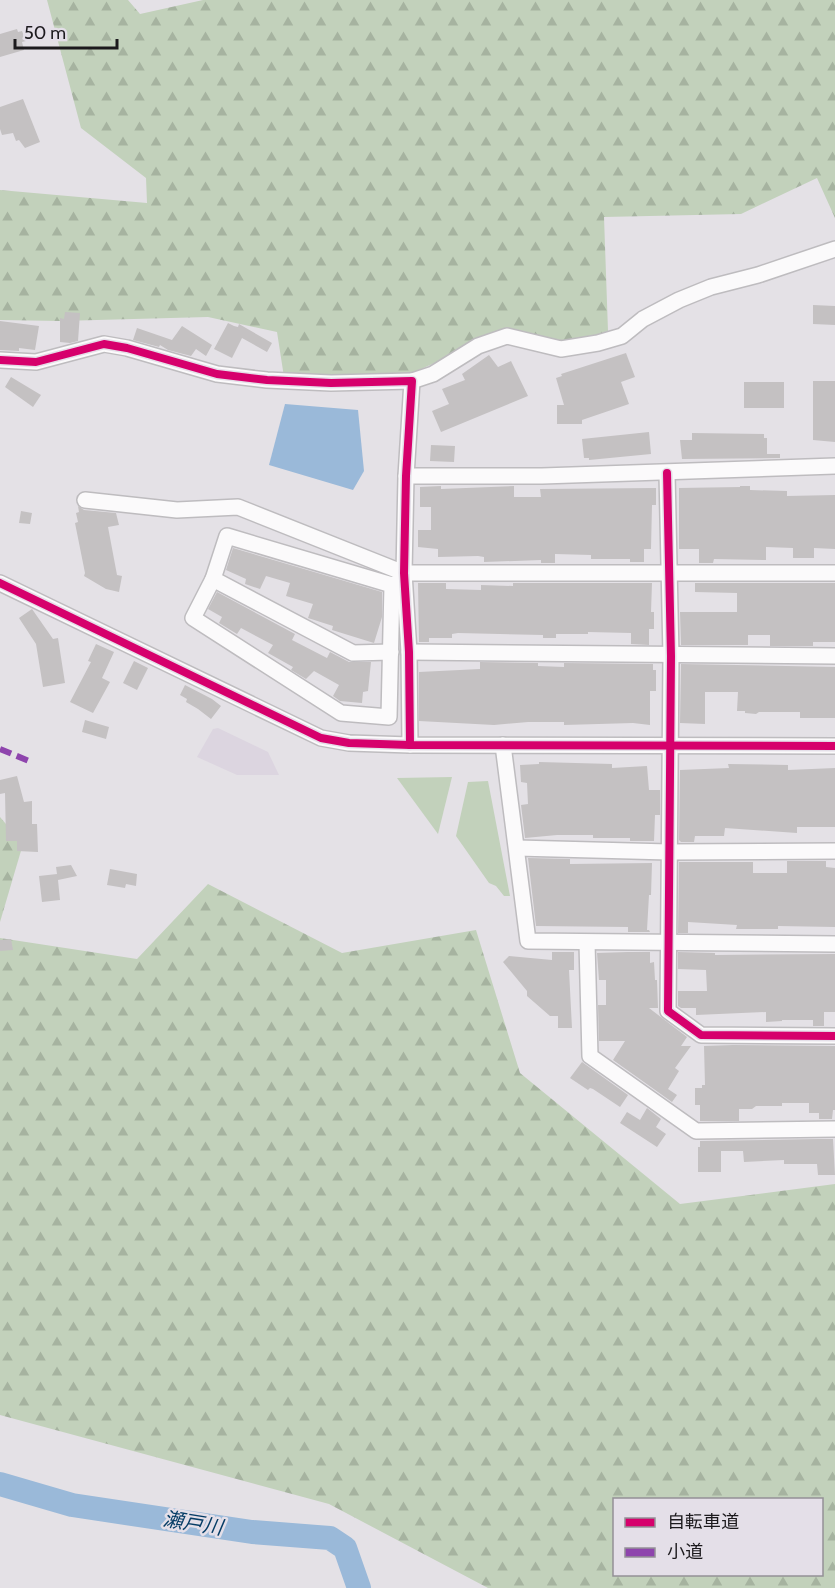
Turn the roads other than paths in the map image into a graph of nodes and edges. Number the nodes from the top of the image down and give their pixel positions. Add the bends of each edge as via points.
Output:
1 (835, 249) edge
2 (0, 360) edge
3 (412, 381) junction
4 (835, 466) edge
5 (667, 473) junction
6 (406, 476) junction
7 (85, 500) dead end
8 (668, 573) junction
9 (835, 573) edge
10 (213, 579) junction
11 (400, 579) junction
12 (0, 583) edge
13 (391, 652) junction
14 (409, 652) junction
15 (671, 656) junction
16 (835, 656) edge
17 (410, 745) junction
18 (503, 745) junction
19 (835, 746) edge
20 (669, 747) junction
21 (517, 848) junction
22 (835, 851) edge
23 (669, 852) junction
24 (587, 943) junction
25 (668, 943) junction
26 (835, 944) edge
27 (835, 1036) edge
28 (835, 1129) edge

1 - 3 street via 711,287 643,319 621,336 598,344 561,349 507,336 478,346 433,374
2 - 3 street via 36,362 104,344 217,374 331,383
3 - 6 street
4 - 5 street
5 - 6 street
5 - 8 street
6 - 11 street
7 - 11 street via 177,510 238,507
8 - 9 street
8 - 11 street
8 - 15 street
10 - 11 street via 227,536
10 - 13 street via 353,653
10 - 13 street via 193,618 341,713 389,717
11 - 13 street
11 - 14 street
12 - 17 street via 321,738
14 - 15 street
14 - 17 street
15 - 16 street
15 - 20 street
17 - 18 street
18 - 20 street
18 - 21 street
19 - 20 street
20 - 23 street
21 - 23 street
21 - 24 street via 528,941
22 - 23 street
23 - 25 street
24 - 25 street
24 - 28 street via 590,1056 696,1131
25 - 26 street
25 - 27 street via 668,1011 701,1035

